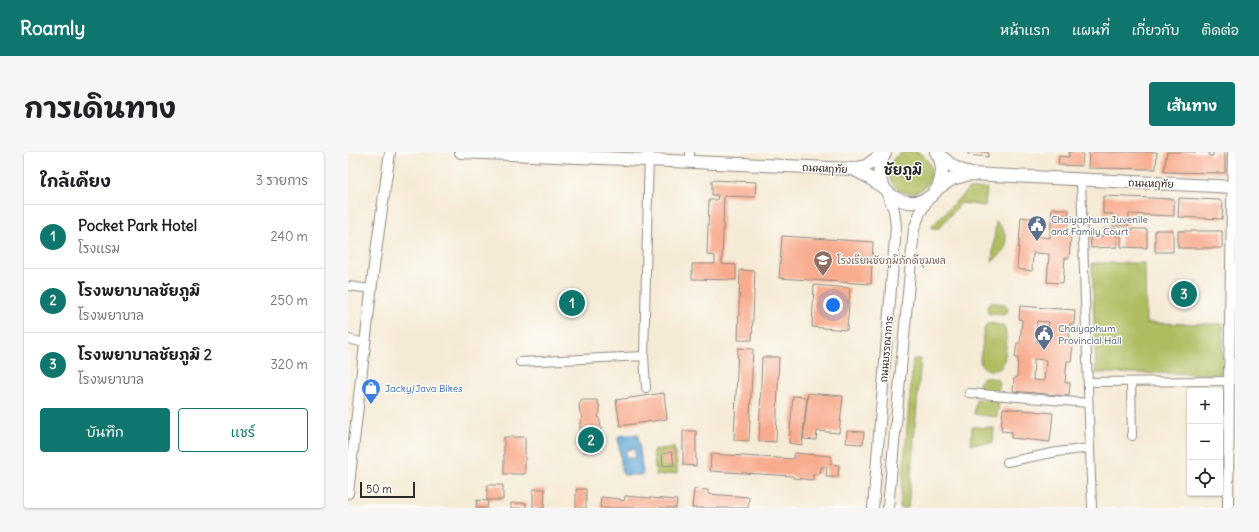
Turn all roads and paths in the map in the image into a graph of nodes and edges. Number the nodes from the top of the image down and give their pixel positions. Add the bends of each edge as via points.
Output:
1 (390, 152) edge
2 (461, 152) edge
3 (885, 152) edge
4 (1233, 152) edge
5 (937, 153) edge
6 (550, 154) edge
7 (649, 156) edge
8 (690, 157) edge
9 (853, 169) junction
10 (970, 174) junction
11 (1081, 180) junction
12 (1234, 186) edge
13 (885, 190) junction
14 (933, 193) junction
15 (1233, 245) edge
16 (348, 286) edge
17 (372, 289) junction
18 (890, 305) junction
19 (907, 307) junction
20 (348, 339) edge
21 (1232, 339) edge
22 (365, 343) junction
23 (644, 356) junction
24 (520, 362) dead end
25 (1229, 381) junction
26 (1088, 382) junction
27 (1131, 382) junction
28 (646, 388) dead end
29 (969, 393) dead end
30 (1088, 404) junction
31 (880, 419) junction
32 (896, 420) junction
33 (1132, 436) dead end
34 (1090, 448) junction
35 (350, 453) edge
36 (1007, 462) dead end
37 (348, 493) edge
38 (873, 508) edge
39 (888, 508) edge
40 (1092, 508) edge
41 (1228, 508) edge

1 - 17 street
2 - 6 main road, ถนนหฤทัย
3 - 9 main road, ถนนหฤทัย via 866,166
3 - 13 main road via 879,169
4 - 12 street
5 - 10 main road, ถนนหฤทัย via 954,167
5 - 14 main road via 942,172 941,181
6 - 7 main road, ถนนหฤทัย
7 - 8 main road, ถนนหฤทัย
7 - 23 street
8 - 9 main road, ถนนหฤทัย
9 - 13 main road, ถนนหฤทัย via 868,176
10 - 11 main road, ถนนหฤทัย
10 - 14 main road, ถนนหฤทัย via 952,179
11 - 12 main road, ถนนหฤทัย
11 - 26 street
12 - 15 street
13 - 14 main road, ถนนหฤทัย via 900,201 910,203 921,201
13 - 18 street, ถนนบรรณาการ via 894,210 896,227
14 - 19 street, ถนนบรรณาการ via 920,213 914,229
15 - 21 street
16 - 17 street
17 - 22 street
18 - 19 street
18 - 31 street, ถนนบรรณาการ
19 - 32 street, ถนนบรรณาการ
20 - 22 street
21 - 25 street
22 - 35 street
23 - 24 street
23 - 28 street
25 - 27 street
25 - 41 street
26 - 27 street
26 - 30 street
27 - 33 street
29 - 30 street
30 - 34 street
31 - 32 street
31 - 38 street, ถนนบรรณาการ
32 - 39 street, ถนนบรรณาการ
34 - 36 street
34 - 40 street
35 - 37 street

